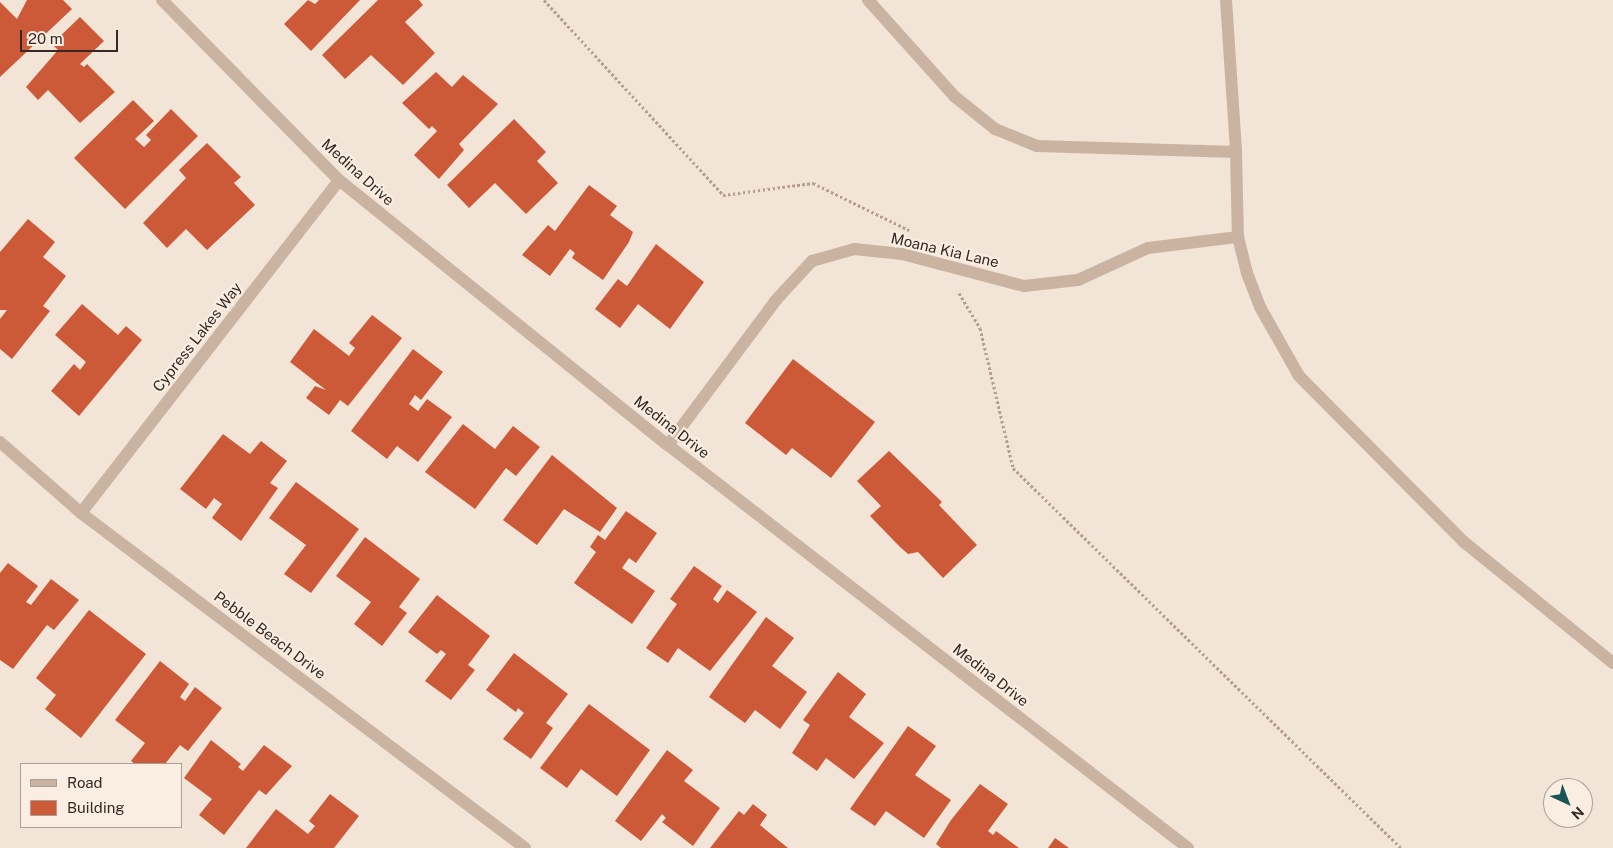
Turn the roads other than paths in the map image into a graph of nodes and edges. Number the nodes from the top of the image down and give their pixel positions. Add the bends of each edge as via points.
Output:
1 (162, 0) edge
2 (868, 0) edge
3 (1226, 0) edge
4 (1236, 152) junction
5 (338, 180) junction
6 (1238, 236) junction
7 (0, 442) edge
8 (668, 445) junction
9 (82, 513) junction
10 (1613, 664) edge
11 (525, 848) edge
12 (1188, 848) edge

1 - 5 street, Medina Drive
2 - 4 street via 954,96 995,129 1037,146
3 - 4 street
4 - 6 street
5 - 8 street, Medina Drive
5 - 9 street, Cypress Lakes Way
6 - 8 street, Moana Kia Lane via 1148,248 1078,280 1024,286 902,254 854,249 812,261 785,289
6 - 10 street via 1260,307 1278,343 1326,407 1464,542
7 - 9 street, Pebble Beach Drive
8 - 12 street, Medina Drive
9 - 11 street, Pebble Beach Drive

